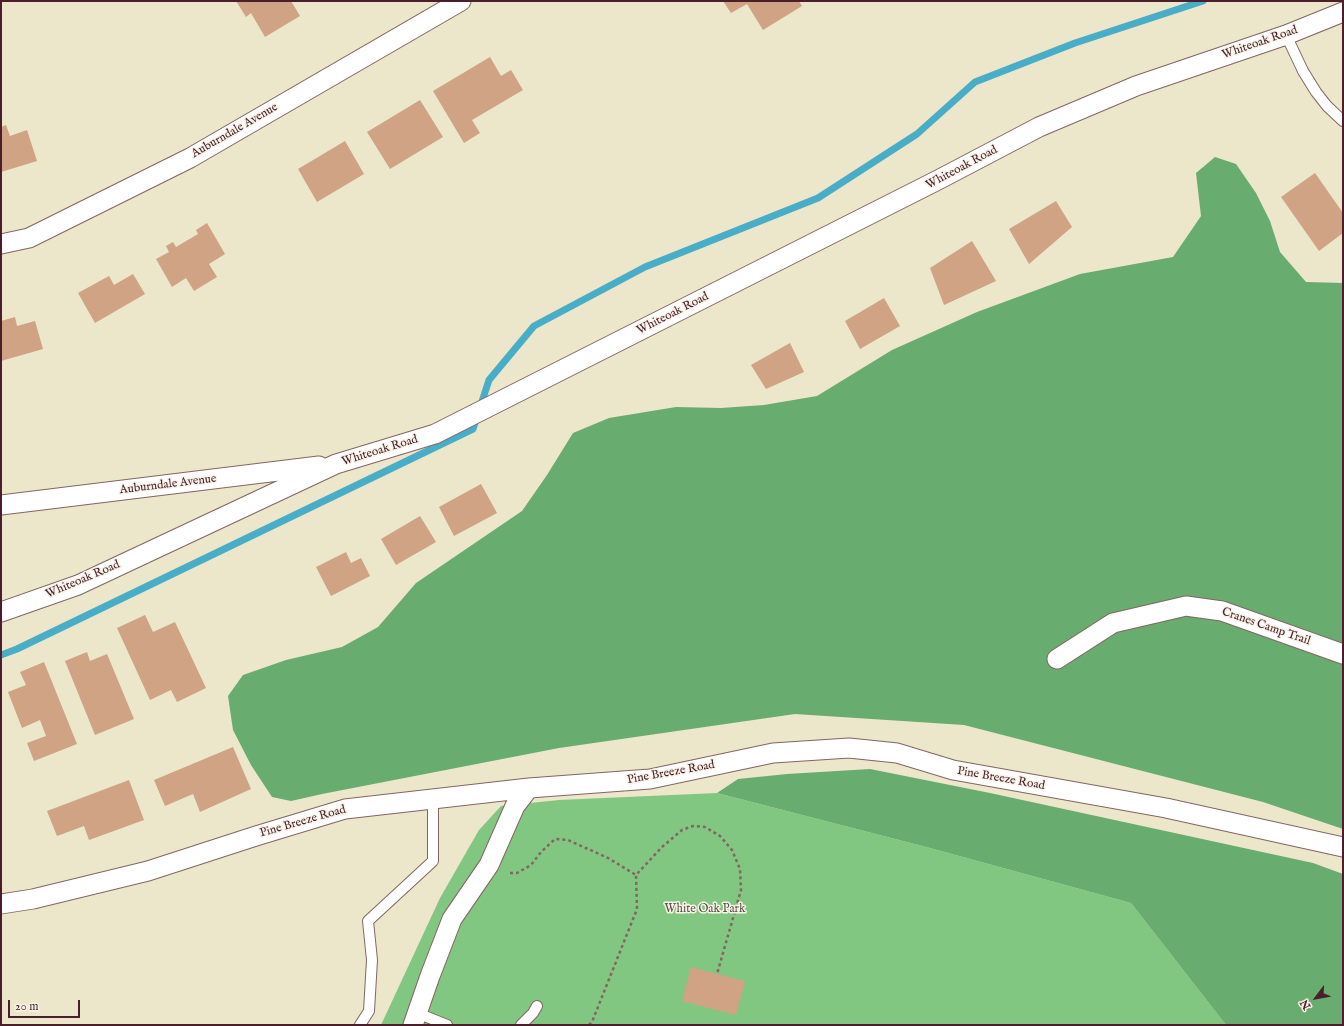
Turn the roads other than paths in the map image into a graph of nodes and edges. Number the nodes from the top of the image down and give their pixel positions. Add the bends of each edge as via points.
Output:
1 (461, 1) edge
2 (1343, 12) edge
3 (1286, 35) junction
4 (1343, 120) edge
5 (1, 244) edge
6 (336, 464) junction
7 (1, 506) edge
8 (1, 612) edge
9 (1343, 654) edge
10 (1057, 659) dead end
11 (529, 788) junction
12 (432, 799) junction
13 (1343, 848) edge
14 (1, 904) edge
15 (537, 1006) dead end
16 (415, 1019) edge
17 (360, 1025) edge
18 (447, 1025) edge
19 (521, 1025) edge

1 - 5 street, Auburndale Avenue via 190,158 28,238
2 - 3 street, Whiteoak Road
3 - 4 lane via 1316,92
3 - 6 street, Whiteoak Road via 1136,86 1039,127 435,434
6 - 7 street, Auburndale Avenue
6 - 8 street, Whiteoak Road via 78,585
9 - 10 street, Cranes Camp Trail via 1222,611 1186,606 1113,623
11 - 12 street, Pine Breeze Road
11 - 13 street, Pine Breeze Road via 650,778 773,753 849,748 897,753 952,770 1166,808
11 - 16 street via 514,806 489,865 452,919
12 - 14 street, Pine Breeze Road via 345,809 148,871 33,899
12 - 17 lane via 433,861 368,921 372,960 369,1011
15 - 19 lane via 534,1013
16 - 18 lane

